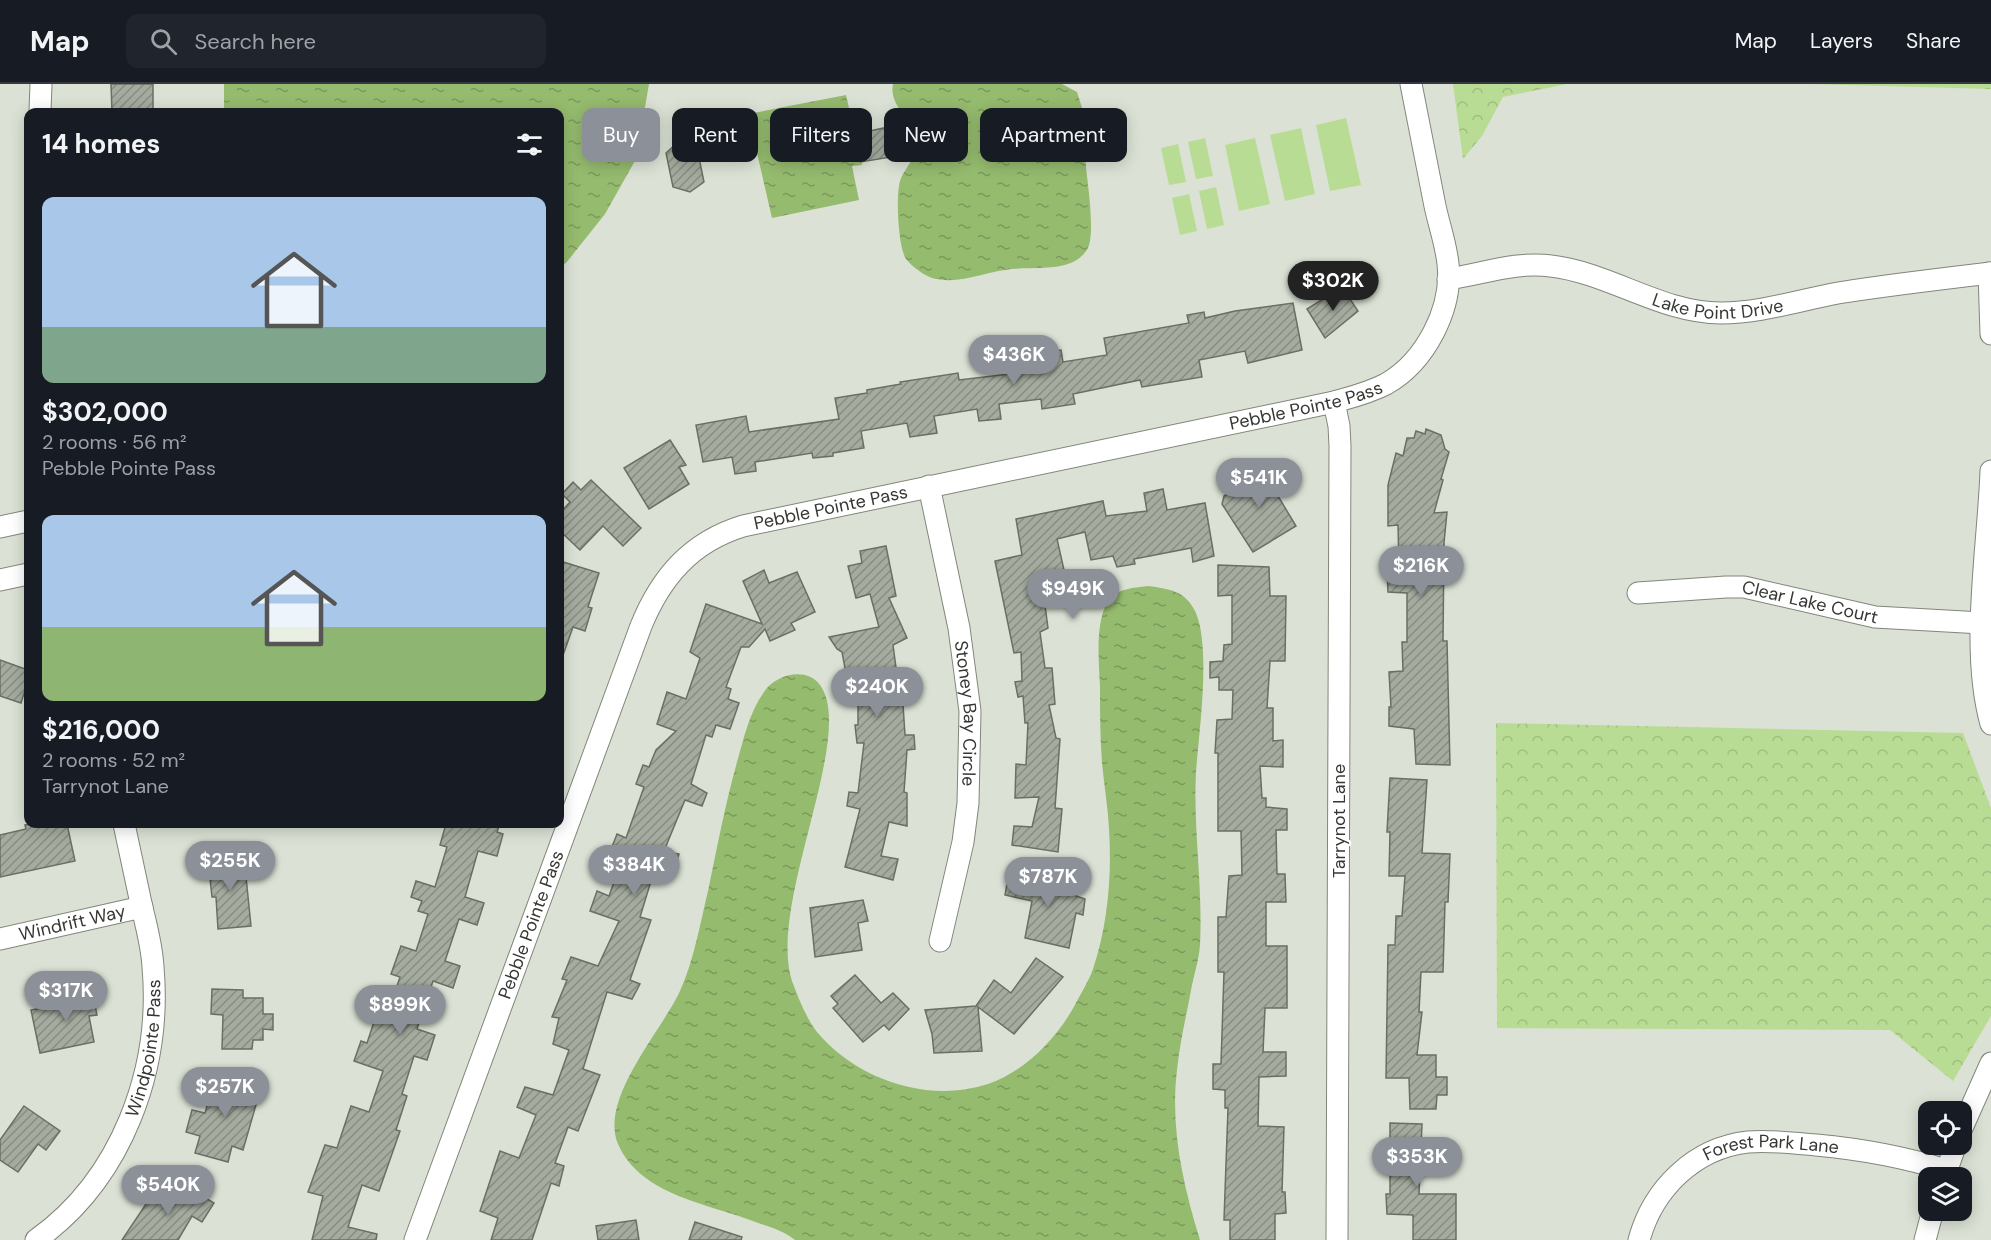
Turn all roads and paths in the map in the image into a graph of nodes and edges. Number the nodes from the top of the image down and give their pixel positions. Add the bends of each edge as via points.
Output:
1 (41, 84) edge
2 (1411, 84) edge
3 (40, 108) edge
4 (1990, 273) edge
5 (1448, 279) junction
6 (1991, 334) edge
7 (1334, 402) junction
8 (1991, 471) edge
9 (928, 486) junction
10 (24, 522) edge
11 (0, 527) edge
12 (24, 575) edge
13 (0, 580) edge
14 (1638, 593) dead end
15 (1982, 623) junction
16 (1991, 724) edge
17 (125, 828) edge
18 (142, 907) junction
19 (0, 939) edge
20 (940, 941) dead end
21 (1991, 1063) edge
22 (1972, 1106) edge
23 (1928, 1167) edge
24 (1930, 1221) edge
25 (36, 1240) edge
26 (415, 1240) edge
27 (1337, 1240) edge
28 (1639, 1240) edge
29 (1925, 1240) edge

1 - 3 street
2 - 5 street, Pebble Pointe Pass
4 - 5 street, Lake Point Drive via 1721,313 1682,308 1551,266 1520,266
4 - 6 street
5 - 7 street, Pebble Pointe Pass via 1435,329 1408,367 1375,390
7 - 9 street, Pebble Pointe Pass
7 - 27 street, Tarrynot Lane via 1340,446
8 - 15 street
9 - 20 street, Stoney Bay Circle via 959,628 970,711 963,842
9 - 26 street, Pebble Pointe Pass via 726,531 686,558 659,588 641,626
10 - 11 street
12 - 13 street
14 - 15 street, Clear Lake Court via 1744,587 1875,617
15 - 16 street via 1982,672
17 - 18 street, Windpointe Pass
18 - 19 street, Windrift Way
18 - 25 street, Windpointe Pass via 155,992 152,1046 139,1097 117,1148 98,1176 66,1216
21 - 22 street
23 - 28 street, Forest Park Lane via 1912,1160 1833,1146 1759,1141 1728,1146 1700,1158 1674,1177 1657,1199
24 - 29 street

